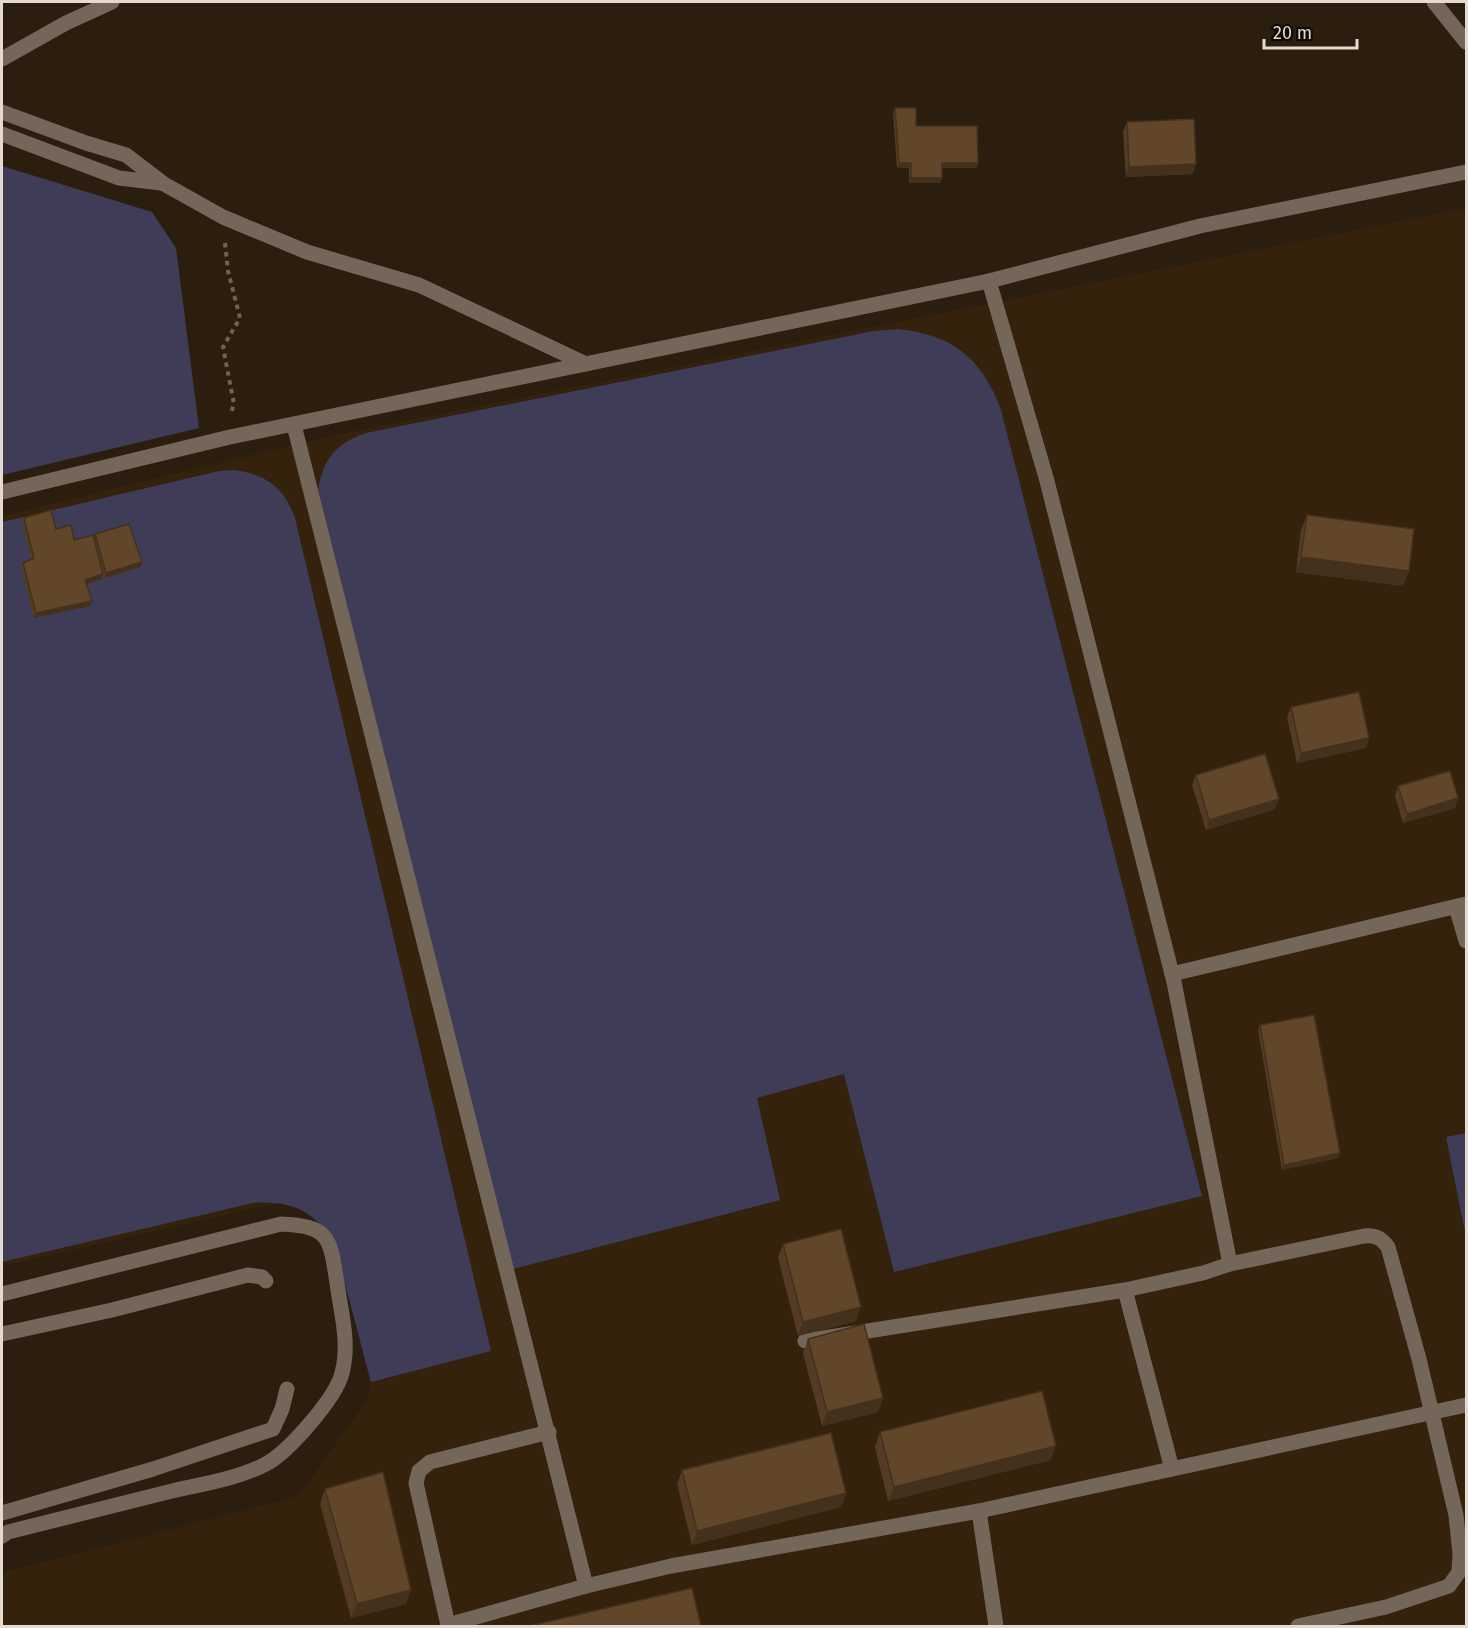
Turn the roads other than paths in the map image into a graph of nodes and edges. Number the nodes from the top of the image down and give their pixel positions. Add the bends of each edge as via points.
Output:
1 (112, 2) edge
2 (1434, 2) edge
3 (1467, 42) edge
4 (2, 59) edge
5 (2, 112) edge
6 (2, 134) edge
7 (1467, 172) edge
8 (164, 184) junction
9 (989, 280) junction
10 (586, 364) junction
11 (294, 424) junction
12 (2, 492) edge
13 (1461, 905) edge
14 (1467, 941) edge
15 (1172, 974) junction
16 (1230, 1264) junction
17 (266, 1281) dead end
18 (1125, 1290) junction
19 (2, 1294) edge
20 (2, 1334) edge
21 (805, 1341) edge
22 (287, 1389) dead end
23 (1467, 1404) edge
24 (1432, 1411) junction
25 (549, 1432) junction
26 (1172, 1469) junction
27 (979, 1511) junction
28 (2, 1514) edge
29 (2, 1536) edge
30 (586, 1586) junction
31 (996, 1626) edge
32 (1298, 1626) edge

1 - 4 street
2 - 3 street
5 - 8 street via 126,155
6 - 8 street via 119,178
7 - 9 street via 1200,226
8 - 10 street via 223,217 307,252 418,285
9 - 10 street
9 - 15 street via 1047,482
10 - 11 street
11 - 12 street
11 - 25 street
13 - 14 street
13 - 15 street
15 - 16 street
16 - 18 street
16 - 24 street via 1364,1236 1374,1235 1382,1240 1388,1247
17 - 20 street via 248,1275
18 - 21 street
18 - 26 street
19 - 29 street via 281,1224 305,1225 324,1234 332,1252 347,1349 334,1393 294,1442 265,1465
22 - 28 street via 273,1429
23 - 24 street
24 - 26 street
24 - 32 street via 1456,1515 1459,1572 1449,1586 1386,1607
25 - 30 street
25 - 30 street via 430,1462 419,1472 416,1483 448,1625
26 - 27 street
27 - 30 street via 671,1566
27 - 31 street

